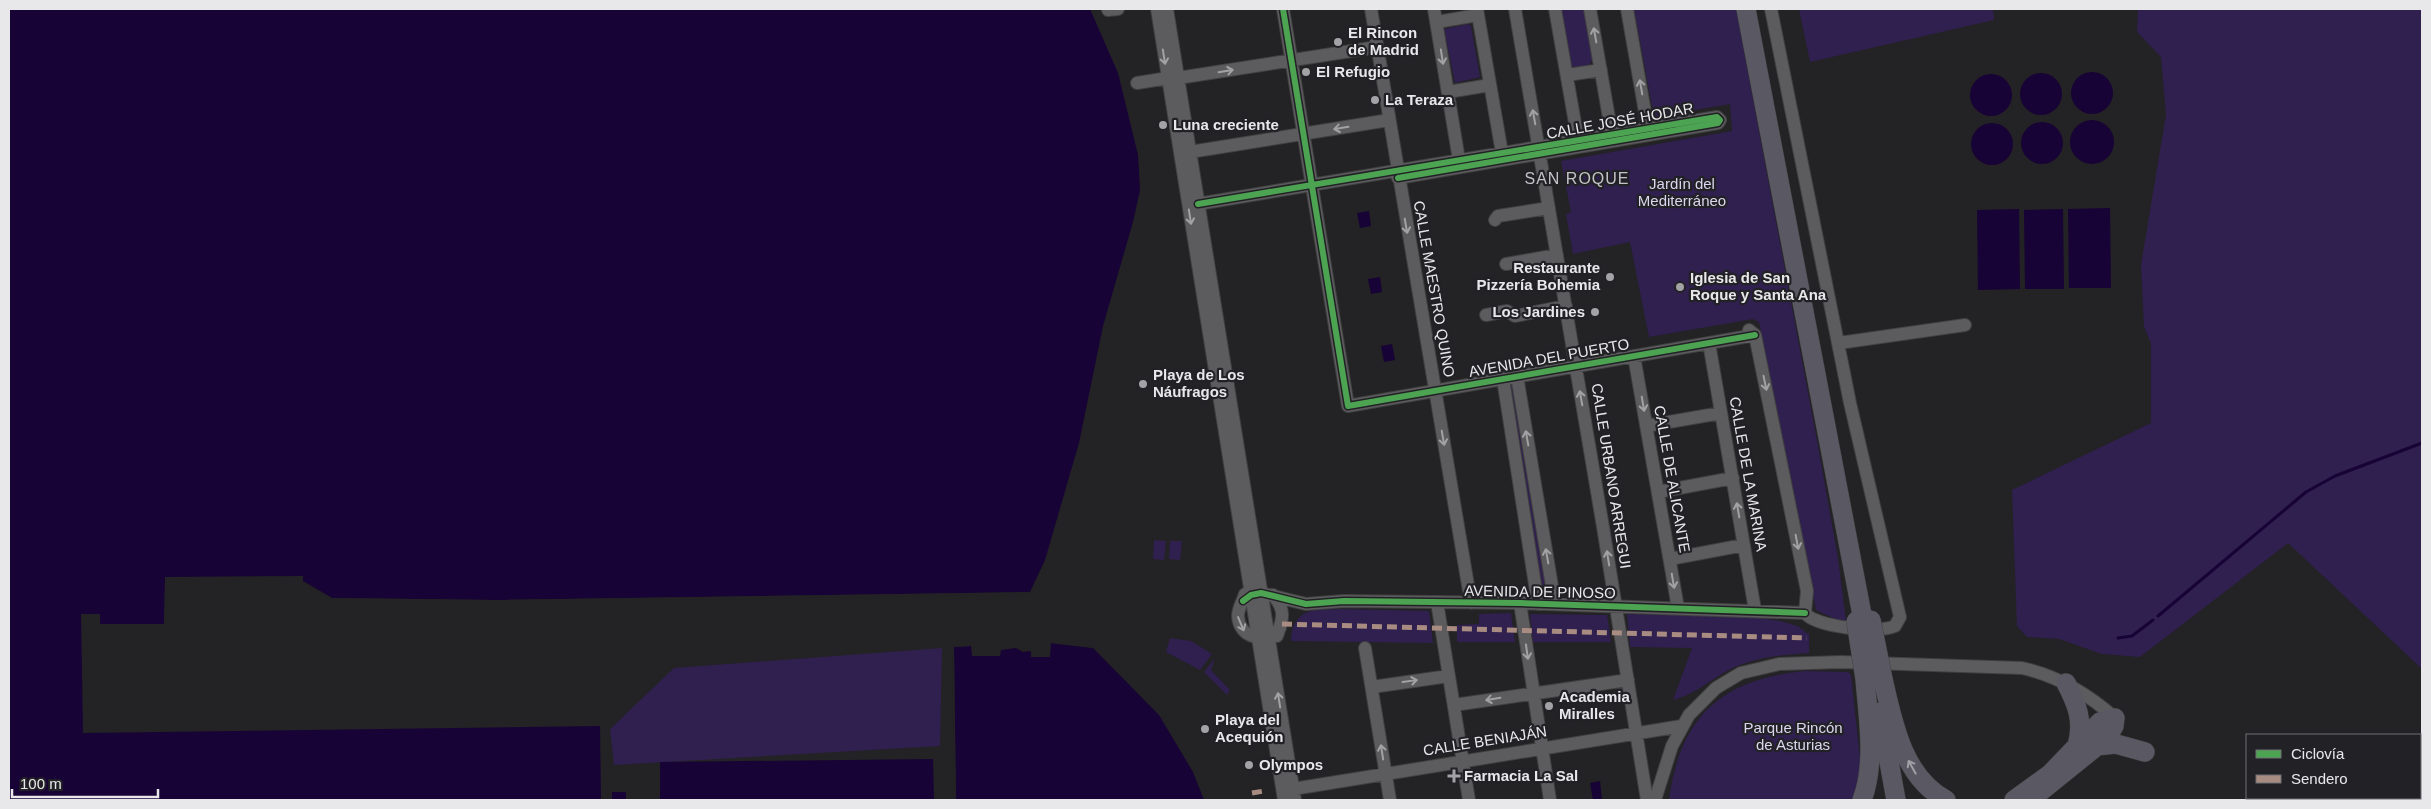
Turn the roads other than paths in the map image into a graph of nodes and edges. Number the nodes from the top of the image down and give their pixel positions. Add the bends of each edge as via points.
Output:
1 (1156, 9) edge
2 (1167, 9) edge
3 (1283, 9) edge
4 (1371, 9) edge
5 (1434, 9) edge
6 (1515, 9) edge
7 (1555, 9) edge
8 (1590, 9) edge
9 (1627, 9) edge
10 (1746, 9) edge
11 (1771, 9) edge
12 (1478, 12) edge
13 (1437, 22) junction
14 (1377, 47) junction
15 (1292, 60) junction
16 (1601, 70) junction
17 (1567, 75) junction
18 (1173, 78) junction
19 (1138, 83) dead end
20 (1490, 85) junction
21 (1448, 92) junction
22 (1389, 120) junction
23 (1648, 132) junction
24 (1304, 134) junction
25 (1612, 135) junction
26 (1578, 140) junction
27 (1539, 150) junction
28 (1190, 152) junction
29 (1502, 153) junction
30 (1459, 160) junction
31 (1398, 174) junction
32 (1312, 185) junction
33 (1198, 204) junction
34 (1549, 208) junction
35 (1495, 220) dead end
36 (1557, 255) junction
37 (1506, 264) dead end
38 (1566, 306) junction
39 (1486, 315) dead end
40 (1966, 325) dead end
41 (1750, 333) junction
42 (1709, 343) junction
43 (1839, 343) junction
44 (1634, 356) junction
45 (1575, 363) junction
46 (1517, 376) junction
47 (1502, 379) junction
48 (1434, 387) junction
49 (1721, 413) junction
50 (1646, 426) junction
51 (1832, 460) junction
52 (1732, 478) junction
53 (1658, 492) junction
54 (1744, 545) junction
55 (1670, 558) junction
56 (1254, 579) junction
57 (1252, 596) junction
58 (1276, 598) junction
59 (1437, 602) junction
60 (1471, 603) junction
61 (1520, 603) junction
62 (1306, 604) junction
63 (1538, 604) junction
64 (1555, 604) junction
65 (1616, 606) junction
66 (1678, 608) junction
67 (1755, 610) junction
68 (1805, 613) junction
69 (1863, 620) junction
70 (1281, 626) junction
71 (1263, 638) junction
72 (1366, 648) dead end
73 (1271, 652) junction
74 (1449, 676) junction
75 (1874, 679) junction
76 (1628, 680) junction
77 (2066, 682) junction
78 (1372, 687) junction
79 (1533, 693) junction
80 (1454, 705) junction
81 (2115, 718) junction
82 (1682, 726) junction
83 (1636, 733) junction
84 (2077, 746) junction
85 (2096, 746) junction
86 (1541, 749) junction
87 (2145, 752) dead end
88 (1463, 762) junction
89 (1385, 774) junction
90 (1661, 779) junction
91 (1294, 795) edge
92 (1284, 800) edge
93 (1390, 800) edge
94 (1469, 800) edge
95 (1550, 800) edge
96 (1647, 800) edge
97 (1655, 800) edge
98 (1661, 800) edge
99 (1862, 800) edge
100 (1896, 800) edge
101 (1946, 800) edge
102 (2014, 800) edge
103 (2030, 800) edge

1 -> 18 street
2 - 18 street
3 - 15 street
4 - 14 street, CALLE MAESTRO QUINO
5 - 13 street
27 -> 6 street, CALLE URBANO ARREGUI
7 - 17 street
16 -> 8 street
23 -> 9 street
10 - 51 highway
11 - 43 street
12 - 13 street
12 - 20 street
13 -> 21 street
14 - 15 street
14 - 22 street, CALLE MAESTRO QUINO
18 -> 15 street
15 - 24 street
16 - 17 street
16 - 25 street
17 - 26 street
18 - 19 street
18 - 28 street
18 -> 56 street
20 - 21 street
20 - 29 street
21 - 30 street
22 -> 24 street
22 - 31 street, CALLE MAESTRO QUINO
23 - 25 street, CALLE JOSÉ HODAR
23 - 27 street, CALLE JOSÉ HODAR
24 - 28 street
24 - 32 street
25 - 26 street, CALLE JOSÉ HODAR
26 - 27 street, CALLE JOSÉ HODAR
27 - 29 street, CALLE JOSÉ HODAR
27 - 31 street, CALLE JOSÉ HODAR
27 - 34 street, CALLE URBANO ARREGUI
28 - 33 street
29 - 30 street, CALLE JOSÉ HODAR
30 - 31 street, CALLE JOSÉ HODAR
31 - 32 street, CALLE JOSÉ HODAR
31 -> 48 street, CALLE MAESTRO QUINO
32 - 33 street, CALLE JOSÉ HODAR
32 - 48 street, AVENIDA DEL PUERTO via 1348,406
33 - 56 street
34 - 35 street via 1498,216
34 - 36 street, CALLE URBANO ARREGUI
36 - 37 street
36 - 38 street, CALLE URBANO ARREGUI
38 - 39 street via 1515,316 1507,311
38 - 45 street, CALLE URBANO ARREGUI
40 - 43 street
41 - 42 street, AVENIDA DEL PUERTO
41 - 45 street, AVENIDA DEL PUERTO
41 -> 68 street via 1808,597
42 - 44 street, AVENIDA DEL PUERTO
42 - 49 street, CALLE DE LA MARINA
43 - 68 street via 1900,617 1895,626 1876,629 1816,622
44 - 45 street, AVENIDA DEL PUERTO
44 -> 50 street, CALLE DE ALICANTE
45 - 46 street, AVENIDA DEL PUERTO
45 - 48 street, AVENIDA DEL PUERTO
65 -> 45 street, CALLE URBANO ARREGUI
46 - 47 street, AVENIDA DEL PUERTO
64 -> 46 street
47 - 48 street, AVENIDA DEL PUERTO
47 - 63 street
48 -> 60 street, CALLE MAESTRO QUINO
49 - 50 street
49 - 52 street, CALLE DE LA MARINA
50 - 53 street, CALLE DE ALICANTE
51 - 69 highway
51 - 69 highway via 1840,481
52 - 53 street
54 -> 52 street, CALLE DE LA MARINA
53 - 55 street, CALLE DE ALICANTE
54 - 55 street
54 - 67 street, CALLE DE LA MARINA
55 -> 66 street, CALLE DE ALICANTE
56 - 57 street
56 - 57 street
56 - 58 street
57 - 58 street, AVENIDA DE PINOSO
57 - 71 street
57 -> 71 street via 1238,616 1247,634
58 - 62 street, AVENIDA DE PINOSO
58 - 70 street via 1282,607
59 - 60 street, AVENIDA DE PINOSO
59 - 62 street, AVENIDA DE PINOSO
59 - 74 street
60 - 61 street, AVENIDA DE PINOSO
61 - 63 street, AVENIDA DE PINOSO
61 -> 79 street
62 - 70 street
63 - 64 street, AVENIDA DE PINOSO
64 - 65 street, AVENIDA DE PINOSO
65 - 66 street, AVENIDA DE PINOSO
65 - 76 street, CALLE URBANO ARREGUI
66 - 67 street, AVENIDA DE PINOSO
67 - 68 street, AVENIDA DE PINOSO
69 - 75 highway
70 - 71 street
70 - 73 street
71 - 73 street
71 - 92 street
72 - 78 street
91 -> 73 street
78 -> 74 street
74 - 80 street
75 - 99 highway via 1868,778
75 - 100 highway
101 -> 75 highway via 1929,790 1914,771
76 - 79 street
76 - 83 street, CALLE URBANO ARREGUI
77 - 81 street
77 - 82 street via 2035,671 2006,666 1841,662 1779,664 1754,669 1729,680 1706,696
77 - 84 highway via 2080,715
89 -> 78 street
79 -> 80 street
79 - 86 street
80 - 88 street
81 - 84 highway via 2100,722
81 - 85 highway via 2112,732
82 - 83 street, CALLE BENIAJÁN
82 - 90 street
83 - 86 street, CALLE BENIAJÁN
83 - 96 street, CALLE URBANO ARREGUI
84 - 102 highway via 2050,774
85 - 87 highway via 2126,745
85 - 103 highway
86 - 88 street, CALLE BENIAJÁN
86 - 95 street
88 - 89 street, CALLE BENIAJÁN
88 - 94 street
89 - 91 street, CALLE BENIAJÁN
89 - 93 street
90 - 97 street
90 - 98 street

